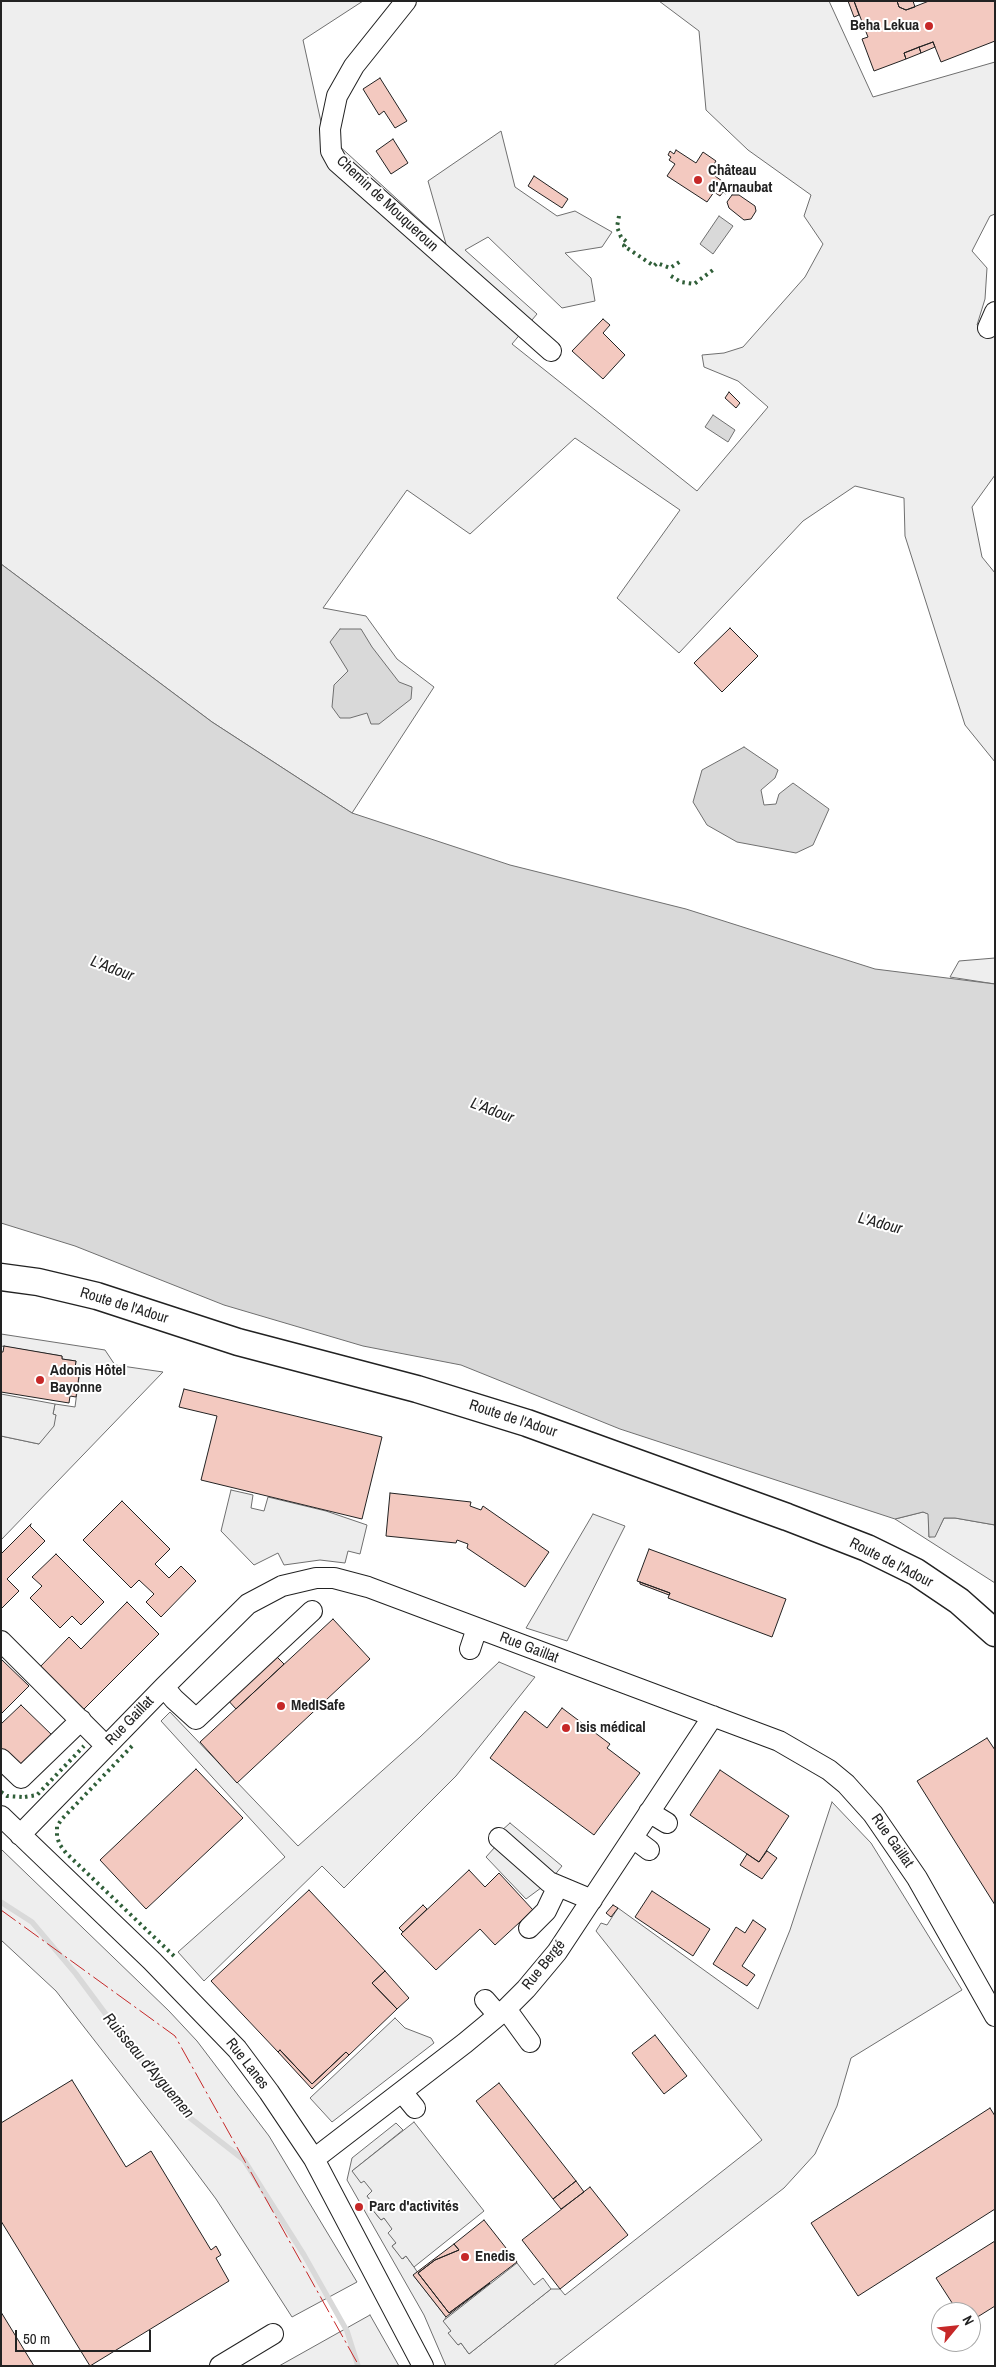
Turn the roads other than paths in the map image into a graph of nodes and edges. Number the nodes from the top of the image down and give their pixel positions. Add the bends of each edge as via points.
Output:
1 (406, 1) edge
2 (551, 351) dead end
3 (1, 1277) edge
4 (312, 1611) dead end
5 (477, 1628) junction
6 (995, 1633) edge
7 (1, 1641) edge
8 (470, 1649) dead end
9 (164, 1687) junction
10 (713, 1716) junction
11 (81, 1720) junction
12 (106, 1746) junction
13 (1, 1759) edge
14 (649, 1812) junction
15 (1, 1816) edge
16 (667, 1823) dead end
17 (20, 1835) junction
18 (499, 1838) dead end
19 (633, 1838) junction
20 (649, 1850) dead end
21 (558, 1886) junction
22 (592, 1900) junction
23 (529, 1928) dead end
24 (496, 2008) junction
25 (995, 2016) edge
26 (530, 2042) dead end
27 (402, 2092) junction
28 (415, 2108) dead end
29 (314, 2159) junction
30 (273, 2334) dead end
31 (220, 2366) edge
32 (423, 2366) edge

1 - 2 street, Chemin de Mouqueroun via 354,66 337,96 330,129 331,151 338,162
3 - 6 main road, Route de l'Adour via 97,1296 238,1342 417,1389 527,1423 787,1516 867,1548 916,1572 959,1600
4 - 9 street via 196,1719
5 - 8 street
5 - 9 street, Rue Gaillat via 439,1605 350,1581 334,1578 299,1581 248,1604
5 - 10 street, Rue Gaillat via 649,1701
7 - 11 street
9 - 12 street, Rue Gaillat
10 - 14 street, Rue Bergé
10 - 25 street, Rue Gaillat via 779,1741 829,1770 846,1784 873,1814 917,1878
11 - 12 street
11 - 13 street via 21,1778
12 - 17 street, Rue Gaillat
14 - 16 street
14 - 19 street, Rue Bergé
15 - 17 street, Rue Lanes
17 - 29 street, Rue Lanes via 166,1975 236,2049
18 - 21 street via 549,1882
19 - 20 street
19 - 22 street, Rue Bergé
21 - 22 street
21 - 23 street via 546,1911
22 - 24 street, Rue Bergé via 557,1952
24 - 26 street
24 - 27 street, Rue Bergé via 459,2035
27 - 28 street
27 - 29 street, Rue Bergé
29 - 32 street, Rue Lanes
30 - 31 street

